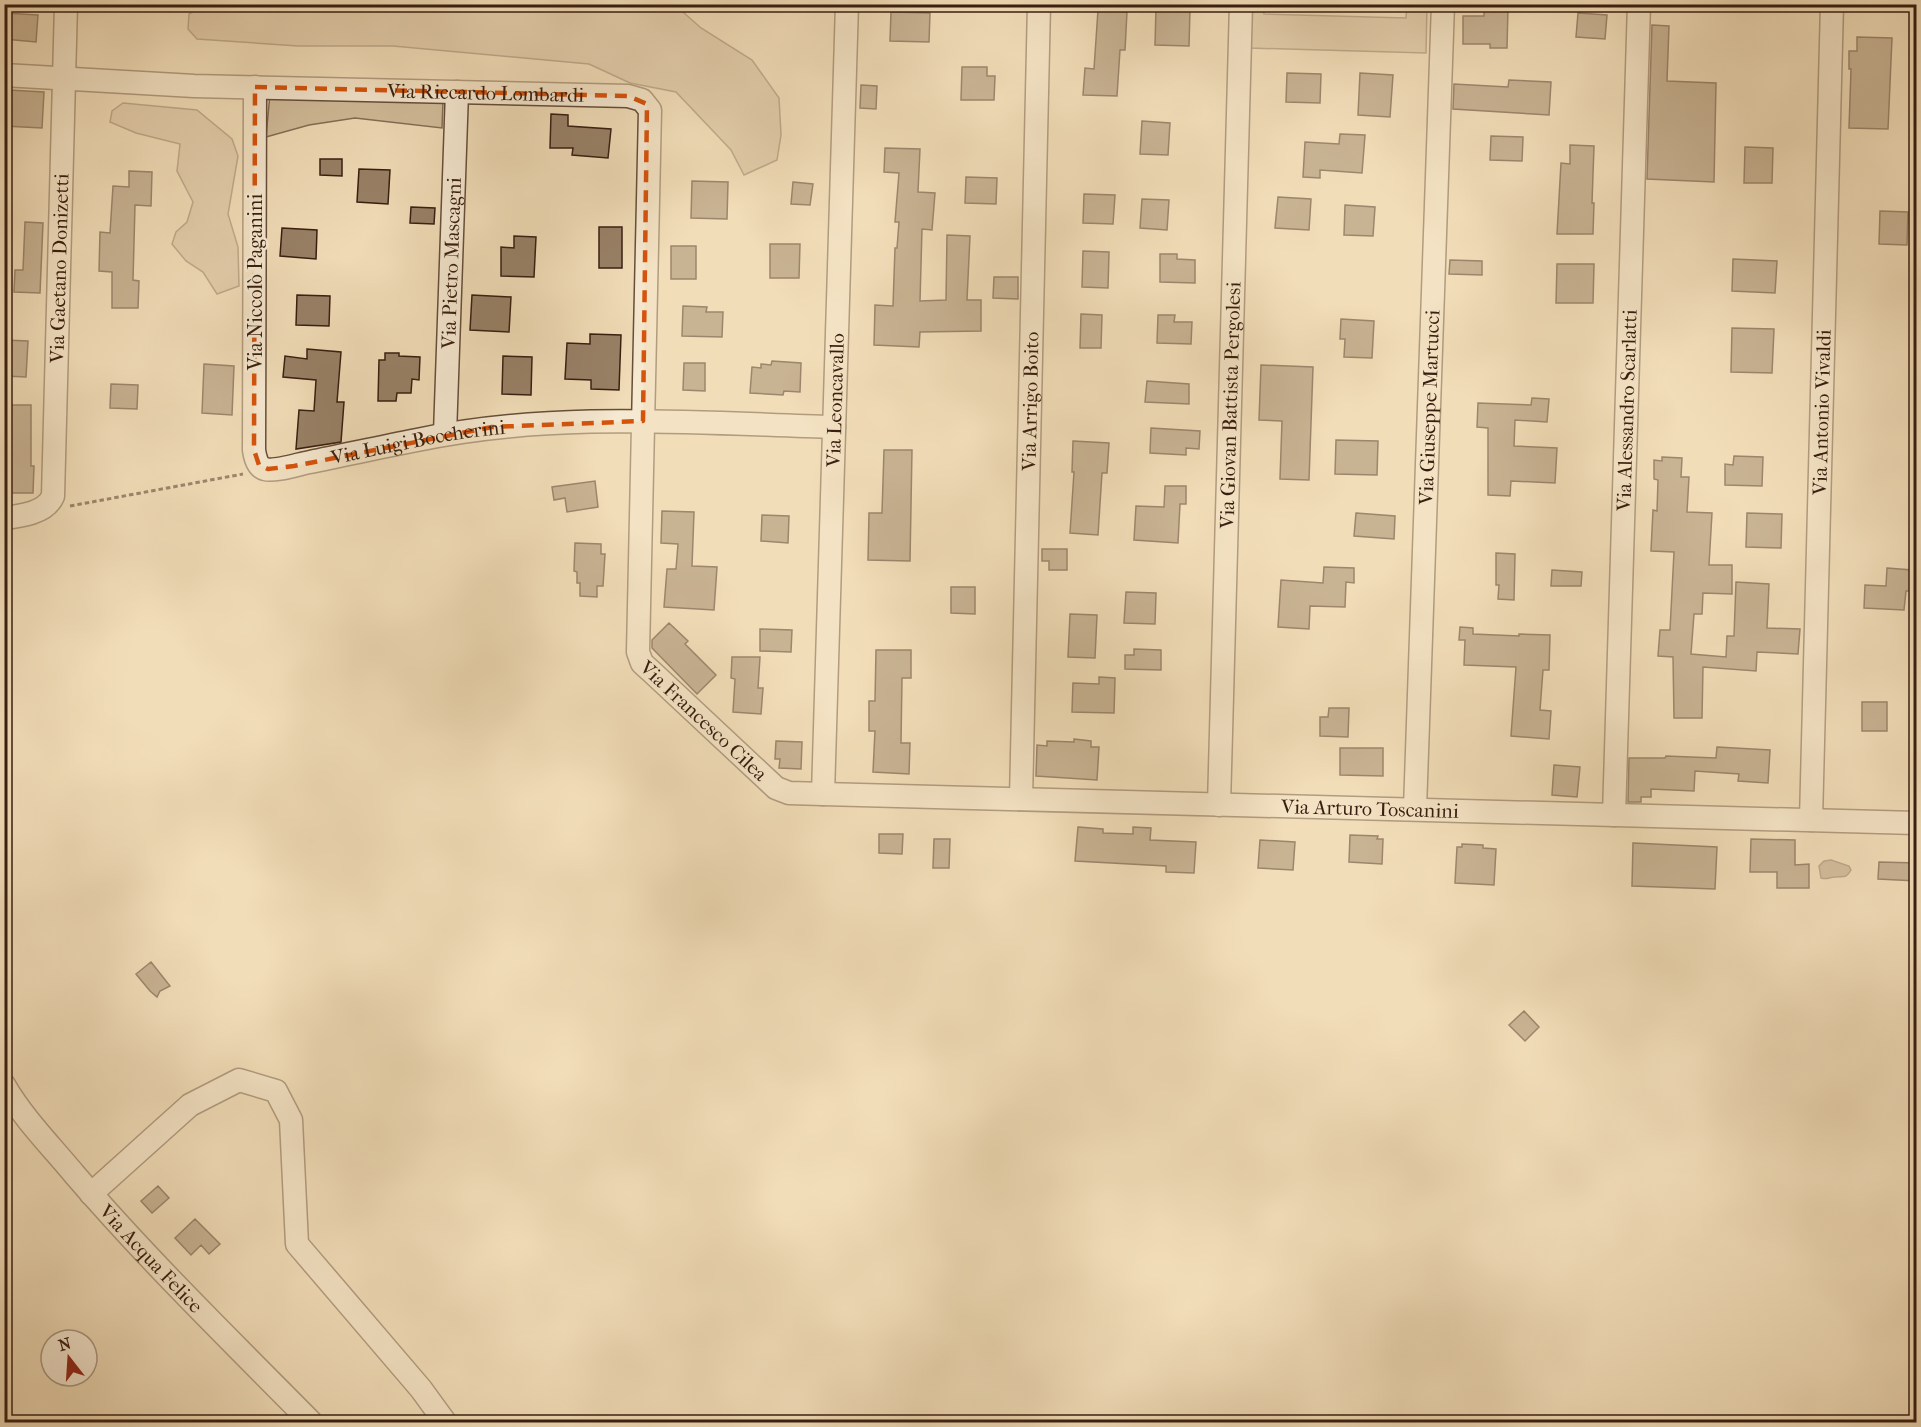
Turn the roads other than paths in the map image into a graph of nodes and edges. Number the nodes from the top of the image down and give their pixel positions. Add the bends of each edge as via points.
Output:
1 (66, 4) edge
2 (847, 4) edge
3 (1039, 4) edge
4 (1241, 4) edge
5 (1443, 4) edge
6 (1639, 4) edge
7 (1832, 4) edge
8 (4, 75) edge
9 (64, 78) junction
10 (255, 87) junction
11 (457, 92) junction
12 (643, 421) junction
13 (834, 427) junction
14 (445, 434) junction
15 (268, 469) joint
16 (14, 517) edge
17 (823, 794) junction
18 (1021, 799) junction
19 (1219, 805) junction
20 (1415, 810) junction
21 (1614, 815) junction
22 (1811, 820) junction
23 (1917, 823) edge
24 (4, 1085) edge
25 (91, 1194) junction
26 (311, 1422) edge
27 (445, 1422) edge

1 - 9 street, Via Gaetano Donizetti
2 - 13 street, Via Leoncavallo
3 - 18 street, Via Arrigo Boito
4 - 19 street, Via Giovan Battista Pergolesi
5 - 20 street, Via Giuseppe Martucci
6 - 21 street, Via Alessandro Scarlatti
7 - 22 street, Via Antonio Vivaldi
8 - 9 street, Via Riccardo Lombardi
9 - 10 street, Via Riccardo Lombardi
9 - 16 street, Via Gaetano Donizetti via 53,496 48,503
10 - 11 street, Via Riccardo Lombardi
10 - 15 street, Via Niccolò Paganini via 255,450 259,465
11 - 12 street, Via Riccardo Lombardi via 628,96 647,104 650,122
11 - 14 street, Via Pietro Mascagni
12 - 13 street, Via Luigi Boccherini
12 - 14 street, Via Luigi Boccherini via 532,423
12 - 17 street, Via Francesco Cilea via 639,658 776,788 789,793
13 - 17 street, Via Leoncavallo
14 - 15 street, Via Luigi Boccherini
17 - 18 street, Via Arturo Toscanini
18 - 19 street, Via Arturo Toscanini
19 - 20 street, Via Arturo Toscanini
20 - 21 street, Via Arturo Toscanini
21 - 22 street, Via Arturo Toscanini
22 - 23 street, Via Arturo Toscanini
24 - 25 street, Via Acqua Felice
25 - 26 street, Via Acqua Felice
25 - 27 street via 190,1105 239,1080 276,1091 291,1120 297,1244

